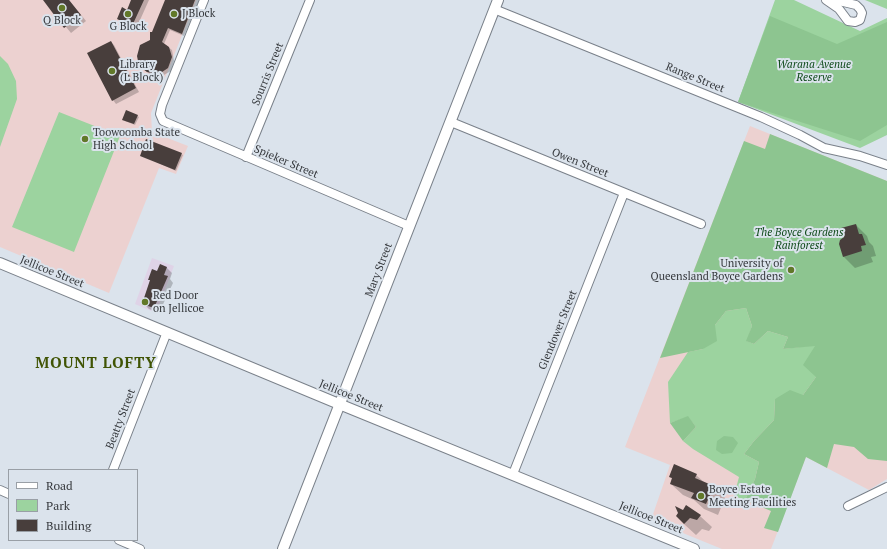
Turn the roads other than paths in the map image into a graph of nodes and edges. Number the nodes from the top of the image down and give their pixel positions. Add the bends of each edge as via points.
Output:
1 (204, 0) edge
2 (310, 0) edge
3 (826, 0) edge
4 (835, 0) edge
5 (496, 4) edge
6 (451, 122) junction
7 (246, 157) junction
8 (887, 165) edge
9 (624, 193) junction
10 (701, 224) dead end
11 (409, 226) junction
12 (0, 263) edge
13 (167, 332) junction
14 (339, 404) junction
15 (113, 469) edge
16 (513, 474) junction
17 (887, 487) edge
18 (848, 506) dead end
19 (121, 541) edge
20 (140, 549) edge
21 (283, 549) edge
22 (694, 549) edge

1 - 7 street, Spieker Street via 160,114 163,121
2 - 7 street, Sourris Street
3 - 4 street via 839,9 848,21 860,20 862,13 856,5
5 - 6 street, Mary Street
5 - 8 street, Range Street via 761,117 824,148
6 - 9 street, Owen Street
6 - 11 street, Mary Street
7 - 11 street, Spieker Street
9 - 10 street, Owen Street
9 - 16 street, Glendower Street
11 - 14 street, Mary Street
12 - 13 street, Jellicoe Street
13 - 14 street, Jellicoe Street
13 - 15 street, Beatty Street
14 - 16 street, Jellicoe Street
14 - 21 street, Mary Street
16 - 22 street, Jellicoe Street
17 - 18 street
19 - 20 street

